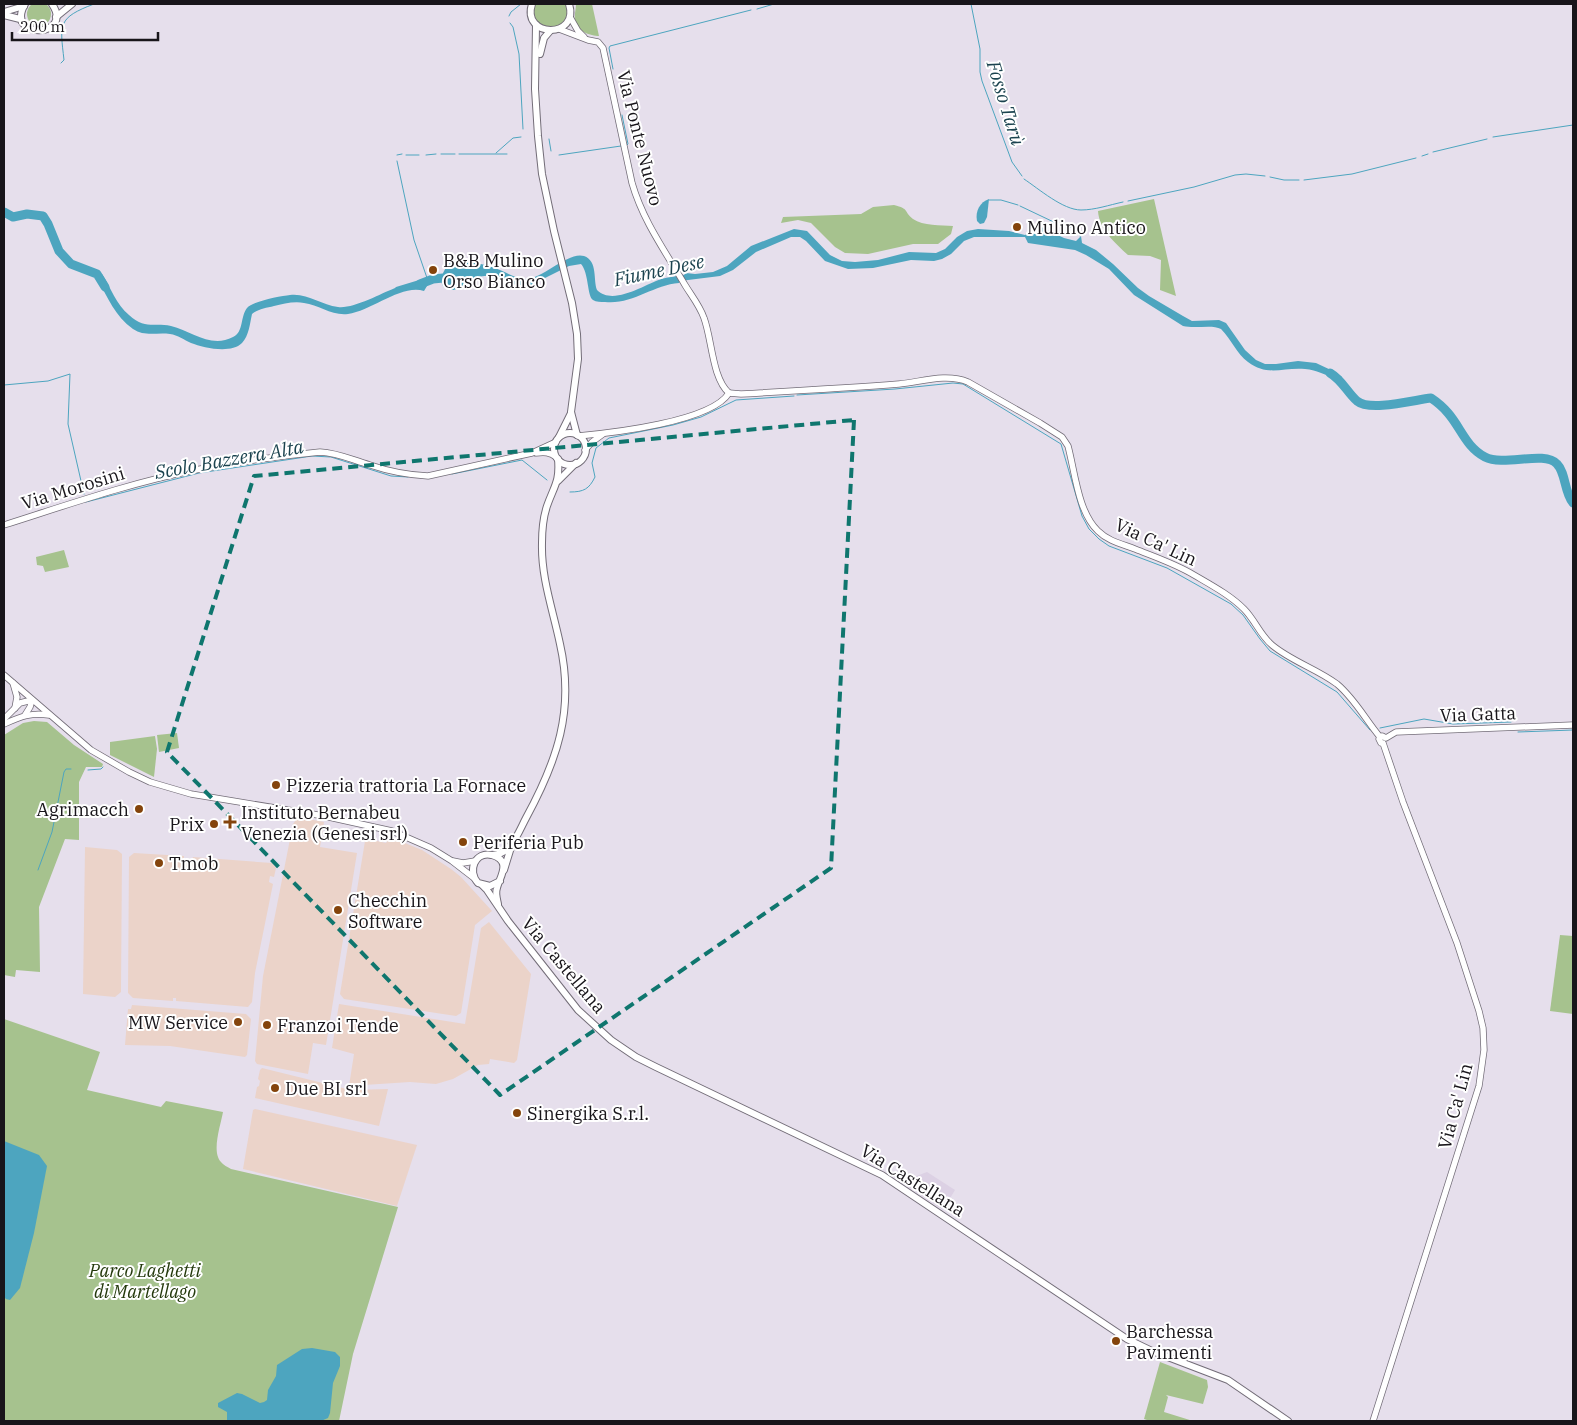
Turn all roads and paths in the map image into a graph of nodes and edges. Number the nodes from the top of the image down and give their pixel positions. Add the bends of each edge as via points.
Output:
1 (52, 4) edge
2 (72, 4) edge
3 (25, 5) edge
4 (531, 5) edge
5 (570, 5) edge
6 (4, 14) edge
7 (56, 17) junction
8 (570, 17) junction
9 (536, 25) junction
10 (26, 26) junction
11 (559, 29) junction
12 (550, 31) junction
13 (588, 40) junction
14 (536, 70) junction
15 (729, 393) junction
16 (571, 412) junction
17 (603, 434) junction
18 (578, 435) junction
19 (557, 439) junction
20 (585, 450) junction
21 (532, 453) junction
22 (557, 458) junction
23 (576, 463) junction
24 (558, 482) junction
25 (4, 525) edge
26 (4, 675) edge
27 (13, 683) junction
28 (32, 700) junction
29 (15, 708) junction
30 (25, 715) junction
31 (51, 716) junction
32 (4, 719) edge
33 (4, 724) edge
34 (1573, 725) edge
35 (1383, 739) junction
36 (513, 842) junction
37 (492, 855) junction
38 (452, 861) junction
39 (475, 861) junction
40 (504, 871) junction
41 (474, 878) junction
42 (500, 881) junction
43 (482, 886) junction
44 (498, 905) junction
45 (1288, 1421) edge
46 (1373, 1421) edge

1 - 7 main road
2 - 7 main road
3 - 6 main road
3 - 10 main road via 22,16
4 - 9 main road via 531,16
5 - 8 main road
6 - 10 main road via 20,19
7 - 10 main road via 52,26 42,31 33,31
8 - 11 main road
8 - 13 street, Via Ponte Nuovo
9 - 12 main road
9 - 14 main road
11 - 12 main road
11 - 13 street, Via Ponte Nuovo
12 - 14 main road via 543,42
13 - 15 street, Via Ponte Nuovo via 598,42 603,48 638,204 704,317 718,376
14 - 16 main road via 536,117 542,174 578,346
15 - 17 street via 723,401 698,413
15 - 35 street, Via Ca' Lin via 902,384 933,379 968,382 1062,437 1068,446 1084,509 1098,530 1116,542 1192,574 1231,598 1245,610 1272,645 1341,688
16 - 18 main road
16 - 19 main road
17 - 18 street
17 - 20 street
18 - 19 main road via 569,433
18 - 20 main road
19 - 21 street, Via Morosini
19 - 22 main road via 554,449
20 - 23 main road
21 - 22 street, Via Morosini via 544,452
21 - 25 street, Via Morosini via 428,476 376,467 335,453 294,454 194,470 81,499
22 - 23 main road via 566,464
22 - 24 main road
23 - 24 main road
24 - 36 main road via 545,512 542,552 545,583 562,656 564,714 556,752 546,778
26 - 27 street
27 - 28 street
27 - 29 street via 17,697
28 - 29 street
28 - 30 street
28 - 31 street
29 - 32 street
30 - 31 street
30 - 33 street
31 - 38 street via 91,750 150,782 191,794 392,831
34 - 35 street, Via Gatta via 1396,732
35 - 46 street, Via Ca' Lin via 1403,802 1457,943 1479,1011 1484,1050 1479,1086
36 - 37 main road via 502,854
36 - 40 main road
37 - 39 main road
37 - 40 main road via 502,863
38 - 39 street
38 - 41 street
39 - 41 main road via 472,869
40 - 42 main road
41 - 43 main road
42 - 43 main road via 492,886
42 - 44 main road via 496,890
43 - 44 main road, Via Castellana
44 - 45 main road, Via Castellana via 578,1010 630,1053 877,1172 1127,1339 1228,1380

